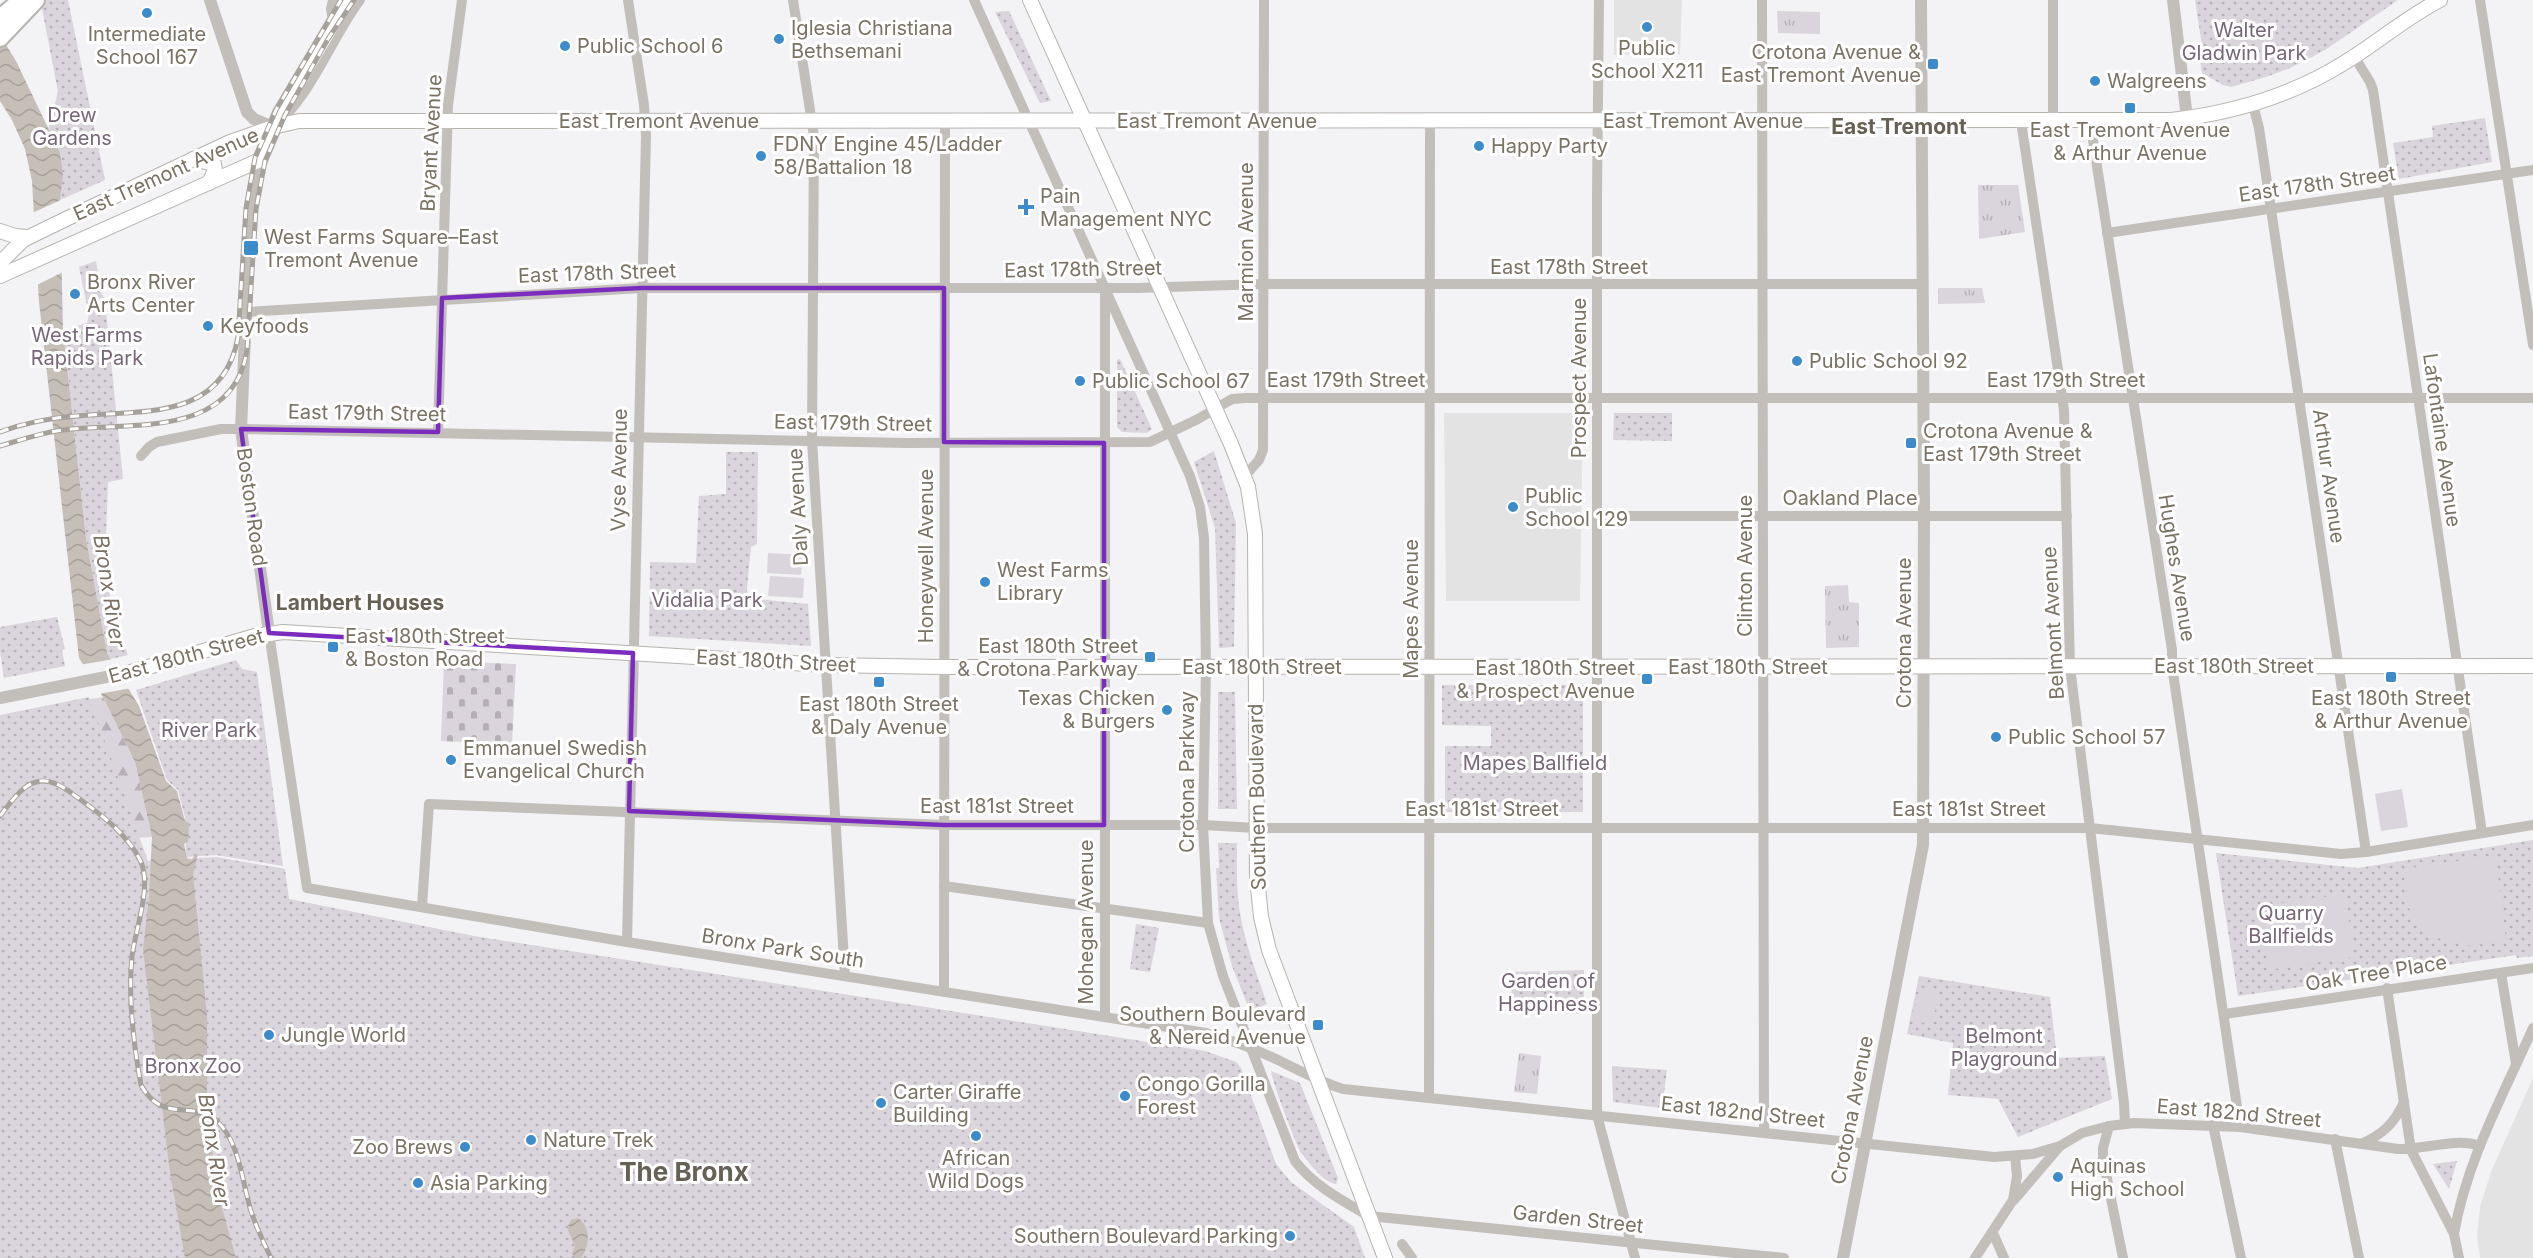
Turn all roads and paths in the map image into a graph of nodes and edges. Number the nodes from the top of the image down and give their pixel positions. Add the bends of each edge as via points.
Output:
1 (210, 0) edge
2 (333, 0) edge
3 (347, 0) edge
4 (360, 0) edge
5 (462, 0) edge
6 (628, 0) edge
7 (793, 0) edge
8 (974, 0) edge
9 (1030, 0) edge
10 (1264, 0) edge
11 (1599, 0) edge
12 (1762, 0) edge
13 (1921, 0) edge
14 (2053, 0) edge
15 (2173, 0) edge
16 (2440, 0) edge
17 (2480, 0) edge
18 (29, 2) edge
19 (0, 18) edge
20 (333, 21) junction
21 (0, 38) edge
22 (2354, 56) junction
23 (2253, 105) junction
24 (2187, 118) junction
25 (447, 121) junction
26 (645, 121) junction
27 (811, 121) junction
28 (945, 121) junction
29 (1029, 121) junction
30 (1085, 121) junction
31 (1265, 121) junction
32 (1430, 121) junction
33 (1598, 121) junction
34 (1762, 121) junction
35 (1921, 121) junction
36 (2021, 121) junction
37 (2053, 121) junction
38 (2090, 121) junction
39 (273, 127) junction
40 (193, 159) junction
41 (260, 160) junction
42 (2533, 170) edge
43 (2507, 174) junction
44 (209, 183) junction
45 (2387, 192) junction
46 (2270, 208) junction
47 (0, 231) edge
48 (2107, 233) junction
49 (28, 237) junction
50 (0, 264) edge
51 (0, 276) edge
52 (1264, 284) junction
53 (1430, 284) junction
54 (1922, 284) junction
55 (1597, 285) junction
56 (1763, 285) junction
57 (1160, 286) junction
58 (812, 287) junction
59 (641, 288) junction
60 (944, 288) junction
61 (1104, 288) junction
62 (442, 298) junction
63 (246, 312) junction
64 (2533, 345) edge
65 (1264, 398) junction
66 (1430, 398) junction
67 (1597, 398) junction
68 (1763, 398) junction
69 (2062, 398) junction
70 (2132, 398) junction
71 (2418, 398) junction
72 (2533, 398) edge
73 (1923, 399) junction
74 (2299, 399) junction
75 (1215, 409) junction
76 (241, 429) junction
77 (438, 432) junction
78 (1170, 434) junction
79 (638, 436) junction
80 (812, 440) junction
81 (944, 442) junction
82 (1104, 442) junction
83 (141, 456) dead end
84 (1244, 477) junction
85 (1598, 516) junction
86 (1764, 516) junction
87 (1924, 516) junction
88 (2067, 516) junction
89 (269, 633) junction
90 (633, 653) junction
91 (825, 665) junction
92 (1255, 666) junction
93 (1924, 666) junction
94 (2172, 666) junction
95 (2338, 666) junction
96 (2457, 666) junction
97 (2533, 666) edge
98 (1206, 667) junction
99 (1429, 667) junction
100 (1596, 667) junction
101 (1763, 667) junction
102 (2070, 667) junction
103 (944, 668) junction
104 (1104, 668) junction
105 (127, 673) joint
106 (0, 698) edge
107 (629, 812) junction
108 (835, 821) junction
109 (944, 825) junction
110 (1104, 825) junction
111 (1203, 825) junction
112 (2533, 825) edge
113 (1429, 827) junction
114 (1596, 827) junction
115 (1764, 827) junction
116 (1923, 827) junction
117 (1256, 828) junction
118 (2090, 828) junction
119 (2482, 833) junction
120 (2198, 838) junction
121 (2366, 852) junction
122 (944, 886) junction
123 (307, 888) joint
124 (422, 906) junction
125 (1104, 908) junction
126 (1208, 923) junction
127 (627, 942) junction
128 (2533, 968) edge
129 (2501, 972) junction
130 (845, 976) junction
131 (2387, 988) junction
132 (944, 992) junction
133 (2225, 1014) junction
134 (1105, 1017) junction
135 (2533, 1028) edge
136 (1252, 1050) junction
137 (2517, 1066) junction
138 (1319, 1082) junction
139 (1429, 1098) junction
140 (2404, 1102) junction
141 (1597, 1115) junction
142 (2125, 1124) junction
143 (2213, 1125) junction
144 (2109, 1126) junction
145 (2240, 1127) junction
146 (1764, 1132) junction
147 (2335, 1139) junction
148 (1865, 1143) junction
149 (2361, 1144) junction
150 (2060, 1146) junction
151 (2480, 1146) junction
152 (2411, 1150) junction
153 (2015, 1156) junction
154 (2013, 1200) junction
155 (1369, 1216) junction
156 (1993, 1233) junction
157 (2454, 1234) junction
158 (1630, 1242) junction
159 (1402, 1244) dead end
160 (1385, 1258) edge
161 (1412, 1258) edge
162 (1635, 1258) edge
163 (1784, 1258) edge
164 (1843, 1258) edge
165 (1975, 1258) edge
166 (2004, 1258) edge
167 (2123, 1258) edge
168 (2241, 1258) edge
169 (2359, 1258) edge
170 (2459, 1258) edge

1 - 39 street via 247,112 251,118
2 - 20 street, Boston Road
3 - 20 main road, Boston Road
4 - 39 street, Boston Road via 297,103
5 - 25 street, Bryant Avenue
6 - 26 street, Vyse Avenue
7 - 27 street, Daly Avenue
8 - 29 street, Crotona Parkway
9 - 30 main road, Southern Boulevard
10 - 31 street, Marmion Avenue
11 - 33 street, Prospect Avenue
12 - 34 street, Clinton Avenue
13 - 35 street, Crotona Avenue
14 - 37 street
15 - 24 street
16 - 22 main road, East Tremont Avenue
17 - 43 street
18 - 19 main road
18 - 21 main road
20 - 39 main road, Boston Road
22 - 23 main road, East Tremont Avenue via 2303,85
22 - 45 street, Lafontaine Avenue via 2373,90
23 - 24 main road, East Tremont Avenue
23 - 46 street, Arthur Avenue
24 - 38 main road, East Tremont Avenue
25 - 26 main road, East Tremont Avenue
25 - 39 main road, East Tremont Avenue via 298,121
25 - 62 street, Bryant Avenue
26 - 27 main road, East Tremont Avenue
26 - 59 street, Vyse Avenue
27 - 28 main road, East Tremont Avenue
27 - 58 street, Daly Avenue
28 - 29 main road, East Tremont Avenue
28 - 60 street, Honeywell Avenue
29 - 30 main road, East Tremont Avenue
29 - 61 street, Crotona Parkway
30 - 31 main road, East Tremont Avenue
30 - 57 main road, Southern Boulevard
31 - 32 main road, East Tremont Avenue
31 - 52 street, Marmion Avenue
32 - 33 main road, East Tremont Avenue
32 - 53 street, Mapes Avenue
33 - 34 main road, East Tremont Avenue
33 - 55 street, Prospect Avenue
34 - 35 main road, East Tremont Avenue
34 - 56 street, Clinton Avenue
35 - 36 main road, East Tremont Avenue
35 - 54 street, Crotona Avenue
36 - 37 main road, East Tremont Avenue
36 - 69 street, Belmont Avenue
37 - 38 main road, East Tremont Avenue
38 - 48 street, Hughes Avenue
39 - 40 main road, East Tremont Avenue
39 - 41 main road, Boston Road
40 - 44 main road via 214,164 216,170
40 - 49 main road, East Tremont Avenue
41 - 44 main road, East Tremont Avenue
41 - 63 street, Boston Road via 251,208
42 - 43 street, East 178th Street
43 - 45 street, East 178th Street
43 - 64 street
44 - 51 main road, East Tremont Avenue
45 - 46 street, East 178th Street
45 - 71 street, Lafontaine Avenue
46 - 48 street, East 178th Street
46 - 74 street, Arthur Avenue
47 - 49 main road
48 - 70 street, Hughes Avenue
49 - 50 main road, East Tremont Avenue
52 - 53 street, East 178th Street
52 - 57 street, East 178th Street
52 - 65 street, Marmion Avenue
53 - 55 street, East 178th Street
53 - 66 street, Mapes Avenue
54 - 56 street, East 178th Street
54 - 73 street, Crotona Avenue
55 - 56 street, East 178th Street
55 - 67 street, Prospect Avenue
56 - 68 street, Clinton Avenue
57 - 61 street, East 178th Street
57 - 75 main road, Southern Boulevard
58 - 59 street, East 178th Street
58 - 60 street, East 178th Street
58 - 80 street, Daly Avenue
59 - 62 street, East 178th Street
59 - 79 street, Vyse Avenue
60 - 61 street, East 178th Street
60 - 81 street, Honeywell Avenue
61 - 78 street, Crotona Parkway
61 - 82 street, Mohegan Avenue
62 - 63 street, East 178th Street
62 - 77 street, Bryant Avenue
63 - 76 street, Boston Road
65 - 66 street, East 179th Street
65 - 75 street, East 179th Street via 1232,399
65 - 84 street, Marmion Avenue via 1262,454
66 - 67 street, East 179th Street
66 - 99 street, Mapes Avenue
67 - 68 street, East 179th Street
67 - 85 street, Prospect Avenue
68 - 73 street, East 179th Street
68 - 86 street, Clinton Avenue
69 - 70 street, East 179th Street
69 - 73 street, East 179th Street
69 - 88 street, Belmont Avenue
70 - 74 street, East 179th Street
70 - 94 street, Hughes Avenue
71 - 72 street, East 179th Street
71 - 74 street, East 179th Street
71 - 96 street, Lafontaine Avenue
73 - 87 street, Crotona Avenue
74 - 95 street, Arthur Avenue
75 - 78 street, East 179th Street
75 - 84 main road, Southern Boulevard
76 - 77 street, East 179th Street
76 - 83 street, East 179th Street via 221,429 162,441
76 - 89 street, Boston Road
77 - 79 street, East 179th Street
78 - 82 street, East 179th Street via 1150,442
78 - 98 street, Crotona Parkway via 1194,487 1202,518
79 - 80 street, East 179th Street
79 - 90 street, Vyse Avenue
80 - 81 street, East 179th Street
80 - 91 street, Daly Avenue
81 - 82 street, East 179th Street
81 - 103 street, Honeywell Avenue
82 - 104 street, Mohegan Avenue
84 - 92 main road, Southern Boulevard via 1255,523
85 - 86 street, Oakland Place
85 - 100 street, Prospect Avenue
86 - 87 street, Oakland Place
86 - 101 street, Clinton Avenue
87 - 88 street, Oakland Place
87 - 93 street, Crotona Avenue
88 - 102 street, Belmont Avenue
89 - 90 main road, East 180th Street
89 - 105 main road, East 180th Street
89 - 123 street, Boston Road
90 - 91 main road, East 180th Street
90 - 107 street, Vyse Avenue
91 - 103 main road, East 180th Street
91 - 108 street, Daly Avenue
92 - 98 main road, East 180th Street
92 - 99 main road, East 180th Street
92 - 117 main road, Southern Boulevard
93 - 101 main road, East 180th Street
93 - 102 main road, East 180th Street
93 - 116 street, Crotona Avenue
94 - 95 main road, East 180th Street
94 - 102 main road, East 180th Street
94 - 120 street, Hughes Avenue
95 - 96 main road, East 180th Street
95 - 121 street, Arthur Avenue
96 - 97 main road, East 180th Street
96 - 119 street, Lafontaine Avenue
98 - 104 main road, East 180th Street
98 - 111 street, Crotona Parkway
99 - 100 main road, East 180th Street
99 - 113 street, Mapes Avenue
100 - 101 main road, East 180th Street
100 - 114 street, Prospect Avenue
101 - 115 street, Clinton Avenue
102 - 118 street, Belmont Avenue
103 - 104 main road, East 180th Street
103 - 109 street, Honeywell Avenue
104 - 110 street, Mohegan Avenue
105 - 106 street, East 180th Street
107 - 108 street, East 181st Street
107 - 124 street, East 181st Street via 429,804
107 - 127 street, Vyse Avenue
108 - 109 street, East 181st Street
108 - 130 street, Daly Avenue
109 - 110 street, East 181st Street
109 - 122 street, Honeywell Avenue
110 - 111 street, East 181st Street
110 - 125 street, Mohegan Avenue
111 - 117 street, East 181st Street
111 - 126 street, Crotona Parkway
112 - 119 street, East 181st Street
113 - 114 street, East 181st Street
113 - 117 street, East 181st Street
113 - 139 street, Mapes Avenue
114 - 115 street, East 181st Street
114 - 141 street, Prospect Avenue
115 - 116 street, East 181st Street
115 - 146 street, Clinton Avenue
116 - 118 street, East 181st Street
116 - 148 street, Crotona Avenue via 1923,845
117 - 138 main road, Southern Boulevard via 1258,898 1265,937
118 - 120 street, East 181st Street
118 - 142 street, Belmont Avenue
119 - 121 street, East 181st Street
120 - 121 street, East 181st Street via 2341,854
120 - 133 street, Hughes Avenue
122 - 125 street
122 - 132 street, Honeywell Avenue
123 - 124 street, Bronx Park South
124 - 127 street, Bronx Park South
125 - 126 street
125 - 134 street, Mohegan Avenue
126 - 136 street, Crotona Parkway via 1223,976
127 - 130 street, Bronx Park South
128 - 129 street, Oak Tree Place
129 - 131 street, Oak Tree Place
129 - 137 street
130 - 132 street, Bronx Park South
131 - 133 street, Oak Tree Place
131 - 140 street
132 - 134 street, Bronx Park South
133 - 145 street, Hughes Avenue
134 - 136 street, Bronx Park South via 1206,1033
135 - 137 street
136 - 138 street, Bronx Park South
136 - 155 street, Crotona Parkway via 1295,1161 1333,1195
137 - 151 street
138 - 139 street, East 182nd Street via 1344,1089
138 - 155 main road, Southern Boulevard
139 - 141 street, East 182nd Street
140 - 149 street via 2391,1126
140 - 152 street
141 - 146 street, East 182nd Street
141 - 158 street
142 - 143 street, East 182nd Street
142 - 144 street, East 182nd Street
143 - 145 street, East 182nd Street
143 - 168 street
144 - 150 street, East 182nd Street
144 - 167 street via 2103,1159
145 - 147 street, East 182nd Street
146 - 148 street, East 182nd Street
147 - 149 street, East 182nd Street
147 - 169 street
148 - 153 street, East 182nd Street
148 - 164 street, Crotona Avenue
149 - 152 street, East 182nd Street
150 - 153 street, East 182nd Street
150 - 154 street
151 - 152 street, East 182nd Street via 2469,1142
151 - 157 street via 2459,1206
152 - 157 street
153 - 154 street
154 - 156 street
155 - 158 street, Garden Street
155 - 160 main road, Southern Boulevard
156 - 165 street
156 - 166 street
157 - 170 street
158 - 162 street
158 - 163 street, Garden Street
159 - 161 street

